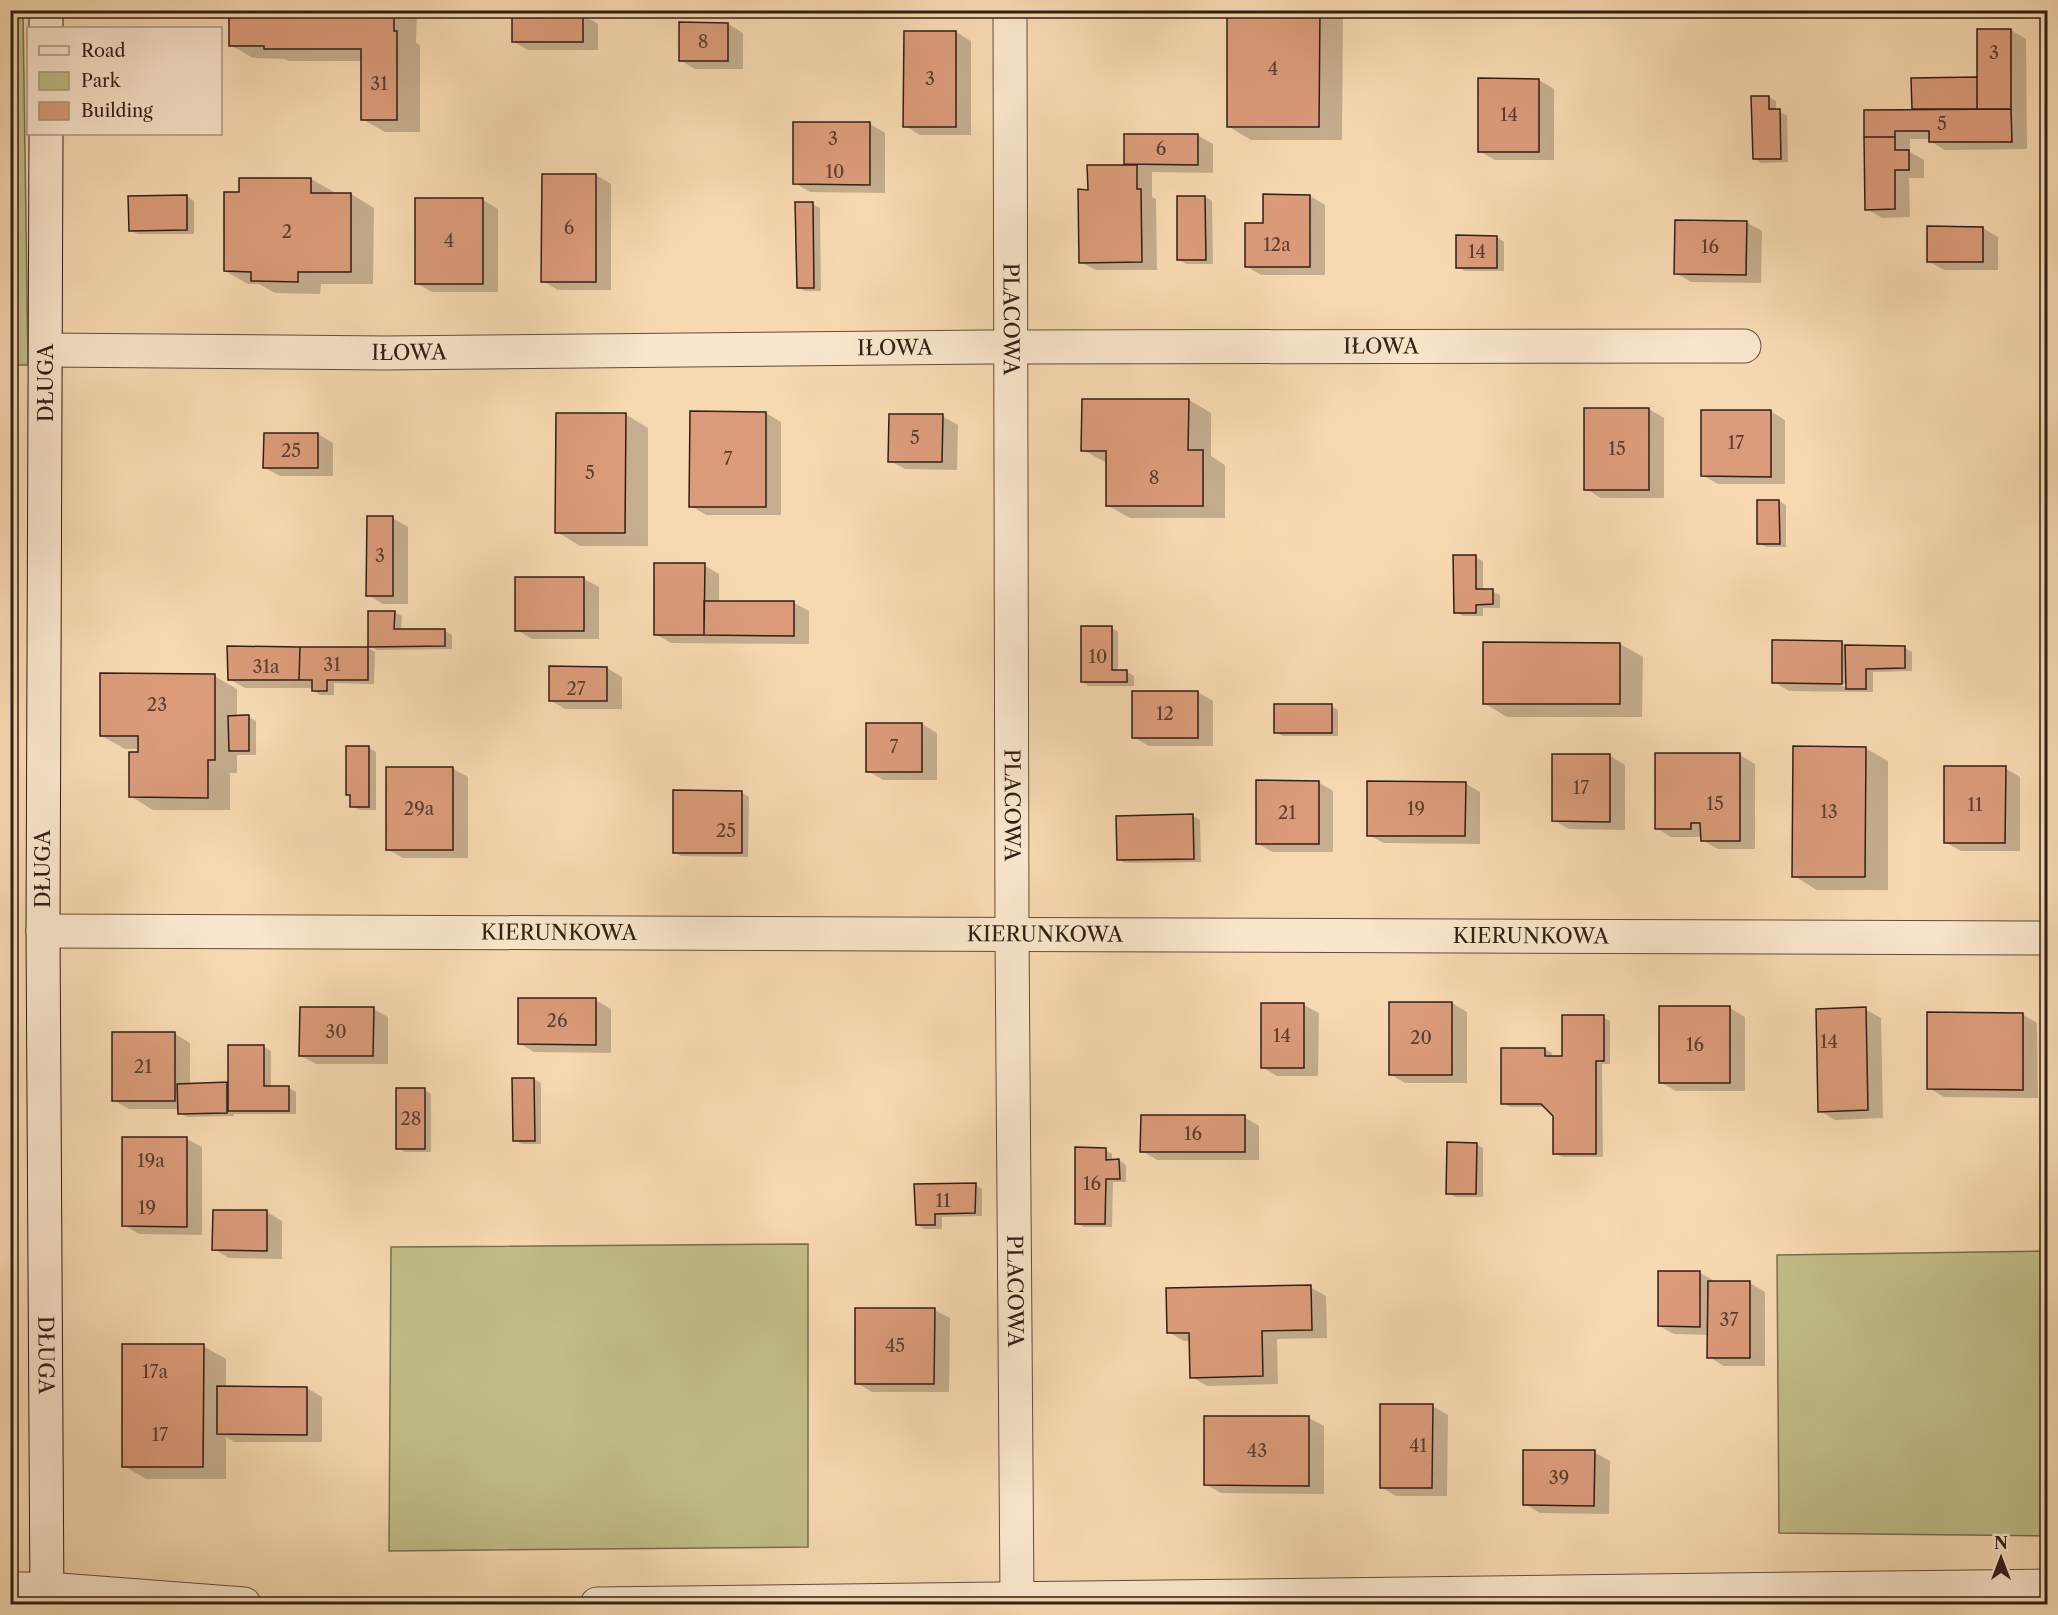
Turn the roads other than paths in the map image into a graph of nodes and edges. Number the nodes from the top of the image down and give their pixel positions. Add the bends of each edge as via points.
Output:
1 (46, 10) edge
2 (1010, 10) edge
3 (46, 27) edge
4 (46, 135) edge
5 (1744, 346) dead end
6 (1011, 347) junction
7 (46, 350) junction
8 (43, 931) junction
9 (1012, 935) junction
10 (2048, 938) edge
11 (2048, 1586) edge
12 (10, 1589) edge
13 (47, 1597) edge
14 (1017, 1599) junction
15 (244, 1605) edge
16 (597, 1605) edge

1 - 3 street
2 - 6 street, PLACOWA
4 - 7 street, DŁUGA
5 - 6 street, IŁOWA
6 - 7 street, IŁOWA via 386,354
6 - 9 street, PLACOWA
7 - 8 street, DŁUGA
8 - 9 street, KIERUNKOWA
8 - 13 street, DŁUGA
9 - 10 street, KIERUNKOWA
9 - 14 street, PLACOWA
11 - 14 street
12 - 13 street
13 - 15 street
14 - 16 street

